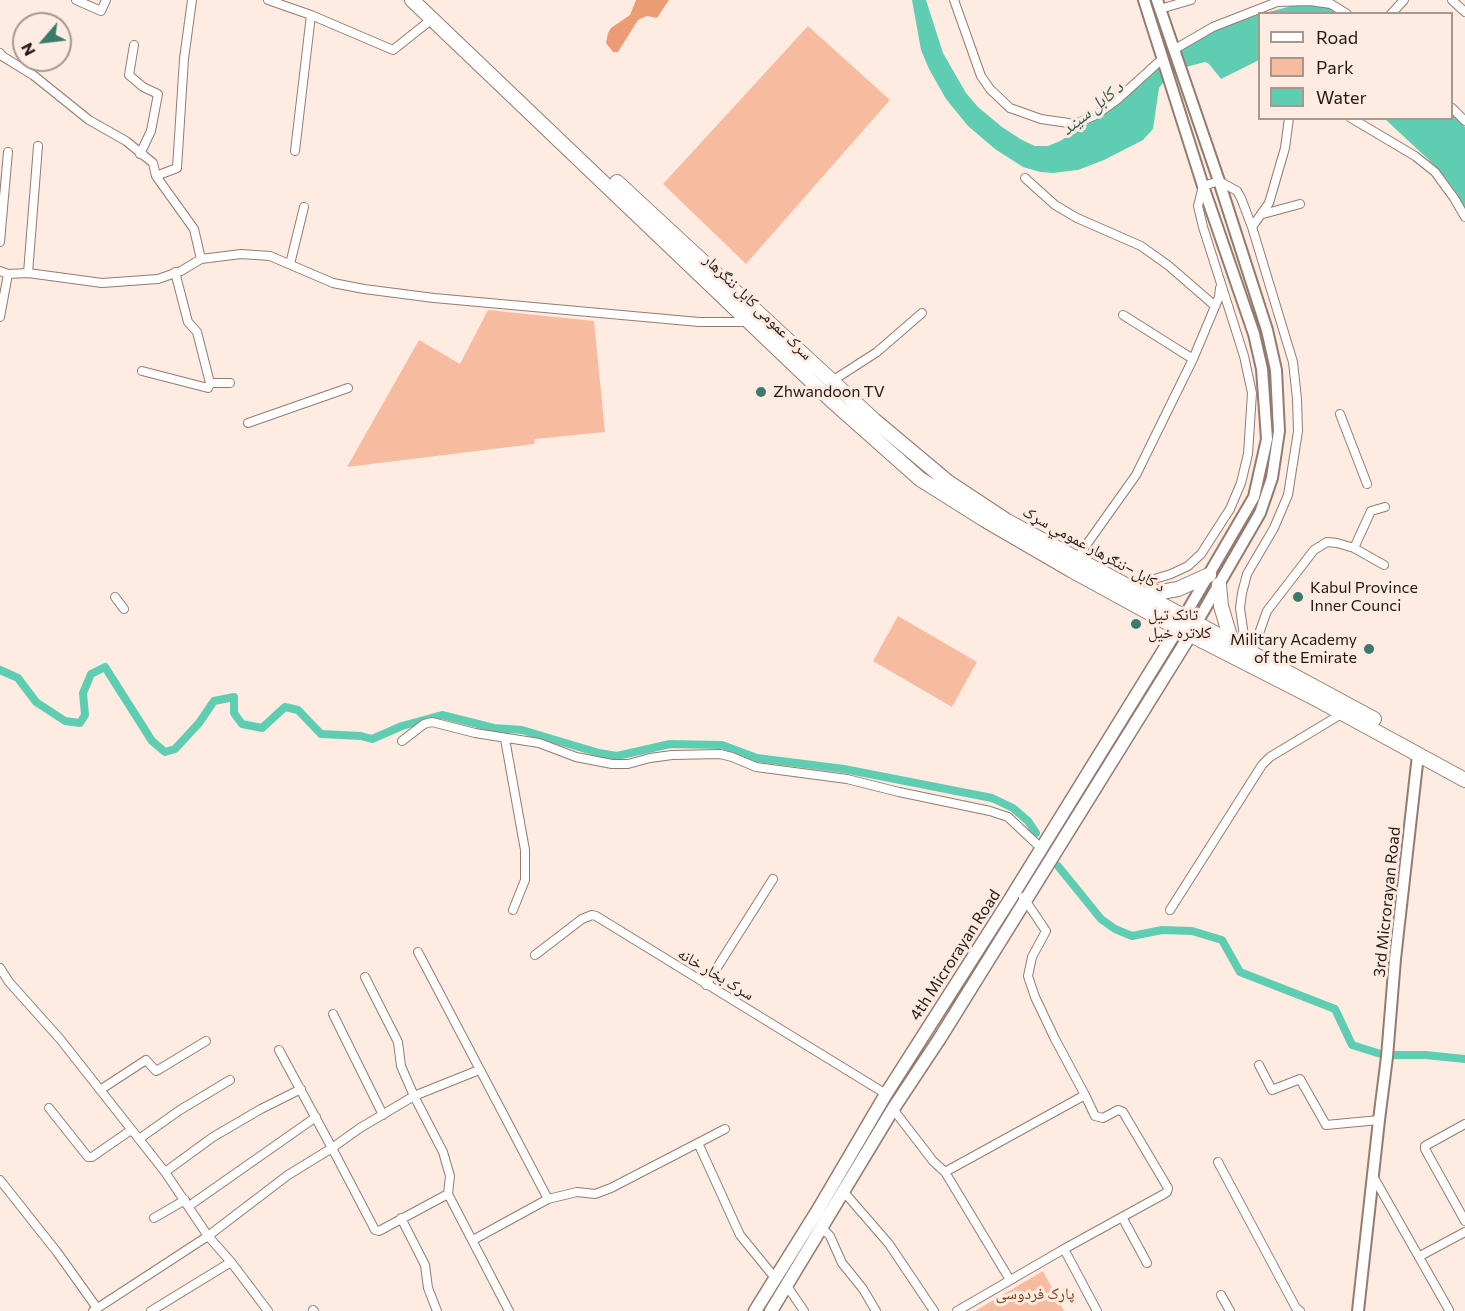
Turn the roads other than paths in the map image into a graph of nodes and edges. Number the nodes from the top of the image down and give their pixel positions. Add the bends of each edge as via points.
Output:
1 (76, 0) edge
2 (106, 0) edge
3 (192, 0) edge
4 (268, 0) edge
5 (412, 0) edge
6 (425, 0) edge
7 (954, 0) edge
8 (1144, 0) edge
9 (1191, 0) edge
10 (1253, 0) edge
11 (1404, 0) edge
12 (1452, 0) edge
13 (1310, 1) edge
14 (1158, 4) edge
15 (1258, 9) junction
16 (1344, 12) edge
17 (1393, 12) edge
18 (1465, 12) edge
19 (311, 15) junction
20 (432, 19) junction
21 (134, 45) dead end
22 (1175, 50) junction
23 (0, 52) edge
24 (1162, 60) junction
25 (1453, 109) edge
26 (1289, 120) edge
27 (1354, 120) edge
28 (1465, 121) edge
29 (38, 146) dead end
30 (295, 151) dead end
31 (8, 152) dead end
32 (140, 154) junction
33 (156, 176) junction
34 (1025, 178) dead end
35 (1219, 181) junction
36 (1203, 186) junction
37 (1300, 204) dead end
38 (304, 207) dead end
39 (1263, 214) junction
40 (1465, 218) edge
41 (1252, 227) junction
42 (0, 242) edge
43 (201, 259) junction
44 (290, 264) junction
45 (4, 273) edge
46 (28, 273) junction
47 (175, 273) junction
48 (1220, 282) junction
49 (1215, 306) junction
50 (922, 313) dead end
51 (1123, 315) dead end
52 (0, 317) edge
53 (756, 320) junction
54 (1193, 359) junction
55 (142, 371) dead end
56 (832, 381) junction
57 (210, 383) junction
58 (230, 383) dead end
59 (348, 388) dead end
60 (1340, 414) dead end
61 (248, 423) dead end
62 (1367, 484) dead end
63 (1385, 507) dead end
64 (1354, 548) junction
65 (1077, 558) junction
66 (1384, 565) dead end
67 (1214, 580) junction
68 (1129, 587) junction
69 (1144, 595) junction
70 (115, 597) dead end
71 (124, 609) dead end
72 (1188, 626) junction
73 (1232, 643) junction
74 (1249, 652) junction
75 (1343, 713) junction
76 (504, 739) junction
77 (402, 741) dead end
78 (1418, 754) junction
79 (1465, 770) edge
80 (1465, 780) edge
81 (1041, 848) junction
82 (773, 879) dead end
83 (1016, 890) junction
84 (1026, 899) junction
85 (513, 910) dead end
86 (1170, 910) dead end
87 (418, 952) dead end
88 (535, 955) dead end
89 (0, 968) edge
90 (365, 977) dead end
91 (706, 985) junction
92 (333, 1014) dead end
93 (206, 1041) dead end
94 (279, 1050) dead end
95 (1259, 1065) dead end
96 (479, 1070) junction
97 (230, 1080) dead end
98 (301, 1089) junction
99 (100, 1090) junction
100 (886, 1094) junction
101 (1085, 1095) junction
102 (414, 1096) junction
103 (49, 1108) dead end
104 (893, 1109) junction
105 (383, 1115) junction
106 (316, 1117) junction
107 (1379, 1120) junction
108 (1465, 1124) edge
109 (725, 1129) dead end
110 (131, 1130) junction
111 (139, 1139) junction
112 (698, 1143) junction
113 (332, 1148) junction
114 (1218, 1162) dead end
115 (165, 1172) junction
116 (945, 1172) junction
117 (1373, 1176) junction
118 (0, 1180) edge
119 (844, 1192) junction
120 (448, 1194) junction
121 (548, 1199) junction
122 (187, 1203) junction
123 (1122, 1217) junction
124 (154, 1218) dead end
125 (401, 1218) junction
126 (1465, 1221) edge
127 (822, 1228) junction
128 (1465, 1232) edge
129 (208, 1236) junction
130 (473, 1240) junction
131 (1064, 1249) junction
132 (1420, 1256) junction
133 (231, 1262) junction
134 (1147, 1263) dead end
135 (777, 1274) junction
136 (1010, 1280) junction
137 (790, 1282) junction
138 (1221, 1296) dead end
139 (95, 1310) edge
140 (1360, 1310) edge
141 (151, 1311) edge
142 (268, 1311) edge
143 (437, 1311) edge
144 (508, 1311) edge
145 (755, 1311) edge
146 (771, 1311) edge
147 (804, 1311) edge
148 (876, 1311) edge
149 (934, 1311) edge
150 (957, 1311) edge
151 (1097, 1311) edge
152 (1230, 1311) edge
153 (1300, 1311) edge
154 (1448, 1311) edge
155 (1455, 1311) edge

1 - 2 street via 101,11
3 - 33 street via 177,168
4 - 19 street
5 - 20 highway, سرک عمومی کابل ننگرهار
6 - 53 highway, سرک عمومی کابل ننگرهار via 727,285
7 - 24 street via 981,76 990,89 1010,108 1041,119 1075,124 1096,115
8 - 24 main road
9 - 14 street
10 - 15 street
11 - 17 street
12 - 18 street
13 - 15 street via 1276,2
13 - 16 street via 1331,4
14 - 22 main road
15 - 22 street via 1213,27
19 - 20 street via 393,50
19 - 30 street
20 - 53 highway, سرک عمومی کابل ننگرهار
21 - 32 street via 129,75 158,93 151,131
22 - 35 main road
23 - 32 street
24 - 36 main road
25 - 28 street
26 - 39 street via 1285,148
27 - 40 street via 1435,172
29 - 46 street
31 - 42 street
32 - 33 street via 153,163
33 - 43 street via 194,229
34 - 49 street via 1055,205 1077,218 1141,246
35 - 36 street
35 - 41 street via 1236,190
35 - 67 main road via 1267,330 1276,370 1279,431 1272,478 1260,513
36 - 48 street via 1198,206
36 - 67 main road via 1254,334 1262,369 1267,439 1254,496
37 - 39 street
38 - 44 street
39 - 41 street
41 - 74 street via 1293,362 1298,431 1288,495 1247,574 1242,593 1240,608
43 - 44 street via 241,254 270,256
43 - 47 street
44 - 53 street via 333,283 434,298 699,322
45 - 46 street
45 - 52 street
46 - 47 street via 102,283 158,279
47 - 57 street via 188,322 197,332
48 - 49 street
48 - 68 street via 1252,393 1248,454 1241,483 1230,510 1201,554 1171,574
49 - 54 street
50 - 56 street via 877,352
51 - 54 street
53 - 56 highway, د کابل–ننګرهار عمومي سړک via 774,326
53 - 72 highway, سرک عمومی کابل ننگرهار via 860,426 920,479 985,520
54 - 65 street via 1137,475
55 - 57 street via 208,388
56 - 65 highway, د کابل–ننګرهار عمومي سړک via 948,482 1007,521
57 - 58 street
59 - 61 street
60 - 62 street
63 - 64 street via 1371,511
64 - 66 street
64 - 74 street via 1327,542 1314,550 1267,611
65 - 68 highway, د کابل–ننګرهار عمومي سړک
67 - 69 highway
67 - 72 main road
67 - 73 highway
68 - 69 highway, د کابل–ننګرهار عمومي سړک
69 - 72 highway, د کابل–ننګرهار عمومي سړک
70 - 71 street
72 - 73 highway, د کابل–ننګرهار عمومي سړک
72 - 75 highway, د کابل–ننګرهار عمومي سړک
72 - 81 main road, 4th Microrayan Road
72 - 84 main road, 4th Microrayan Road
73 - 74 highway, د کابل–ننګرهار عمومي سړک
74 - 79 highway, د کابل–ننګرهار عمومي سړک
75 - 78 highway, د کابل–ننګرهار عمومي سړک
75 - 86 street via 1262,765
76 - 77 street via 430,722
76 - 81 street via 550,746 576,757 612,764 672,755 720,754 756,767 847,779 1008,817
76 - 85 street via 525,850 525,880
78 - 80 highway, د کابل–ننګرهار عمومي سړک
78 - 107 main road, 3rd Microrayan Road
81 - 83 main road, 4th Microrayan Road
82 - 91 street
83 - 84 street
83 - 100 main road, 4th Microrayan Road
84 - 101 street via 1046,931 1032,957 1028,976
84 - 104 main road, 4th Microrayan Road
87 - 96 street
88 - 91 street, سرک بخار خانه via 571,926 592,915
89 - 99 street
90 - 102 street via 398,1042 401,1066
91 - 100 street, سرک بخار خانه
92 - 105 street
93 - 99 street via 156,1071 146,1060
94 - 98 street
95 - 107 street via 1272,1090 1300,1078 1326,1125
96 - 102 street
96 - 121 street
97 - 111 street
98 - 106 street
98 - 115 street via 213,1137
99 - 110 street
100 - 135 main road, 4th Microrayan Road
101 - 116 street
101 - 123 street via 1095,1116 1103,1118 1118,1110 1124,1112 1168,1188
102 - 105 street
102 - 120 street via 443,1152 450,1176
103 - 110 street via 88,1157
104 - 116 street
104 - 119 main road, 4th Microrayan Road
105 - 113 street
106 - 113 street
106 - 122 street
107 - 117 main road, 3rd Microrayan Road
108 - 126 street via 1425,1149
109 - 112 street
110 - 111 street
111 - 115 street
112 - 121 street via 595,1194 577,1192
112 - 135 street via 740,1235
113 - 125 street via 375,1230
113 - 129 street via 288,1175
114 - 153 street
115 - 122 street
116 - 136 street
117 - 132 street
117 - 140 main road, 3rd Microrayan Road
118 - 139 street via 57,1252
119 - 127 main road, 4th Microrayan Road
119 - 149 street via 889,1244
120 - 125 street
120 - 130 street
121 - 130 street
122 - 124 street
122 - 129 street
123 - 131 street
123 - 134 street
125 - 143 street via 425,1265
127 - 137 main road, 4th Microrayan Road
127 - 148 street
128 - 132 street
129 - 133 street
129 - 139 street
130 - 144 street
131 - 136 street
131 - 151 street
132 - 154 street
133 - 141 street
133 - 142 street
135 - 137 main road
135 - 145 main road, 4th Microrayan Road
136 - 150 street
137 - 146 main road, 4th Microrayan Road
137 - 147 street
138 - 152 street
154 - 155 street

